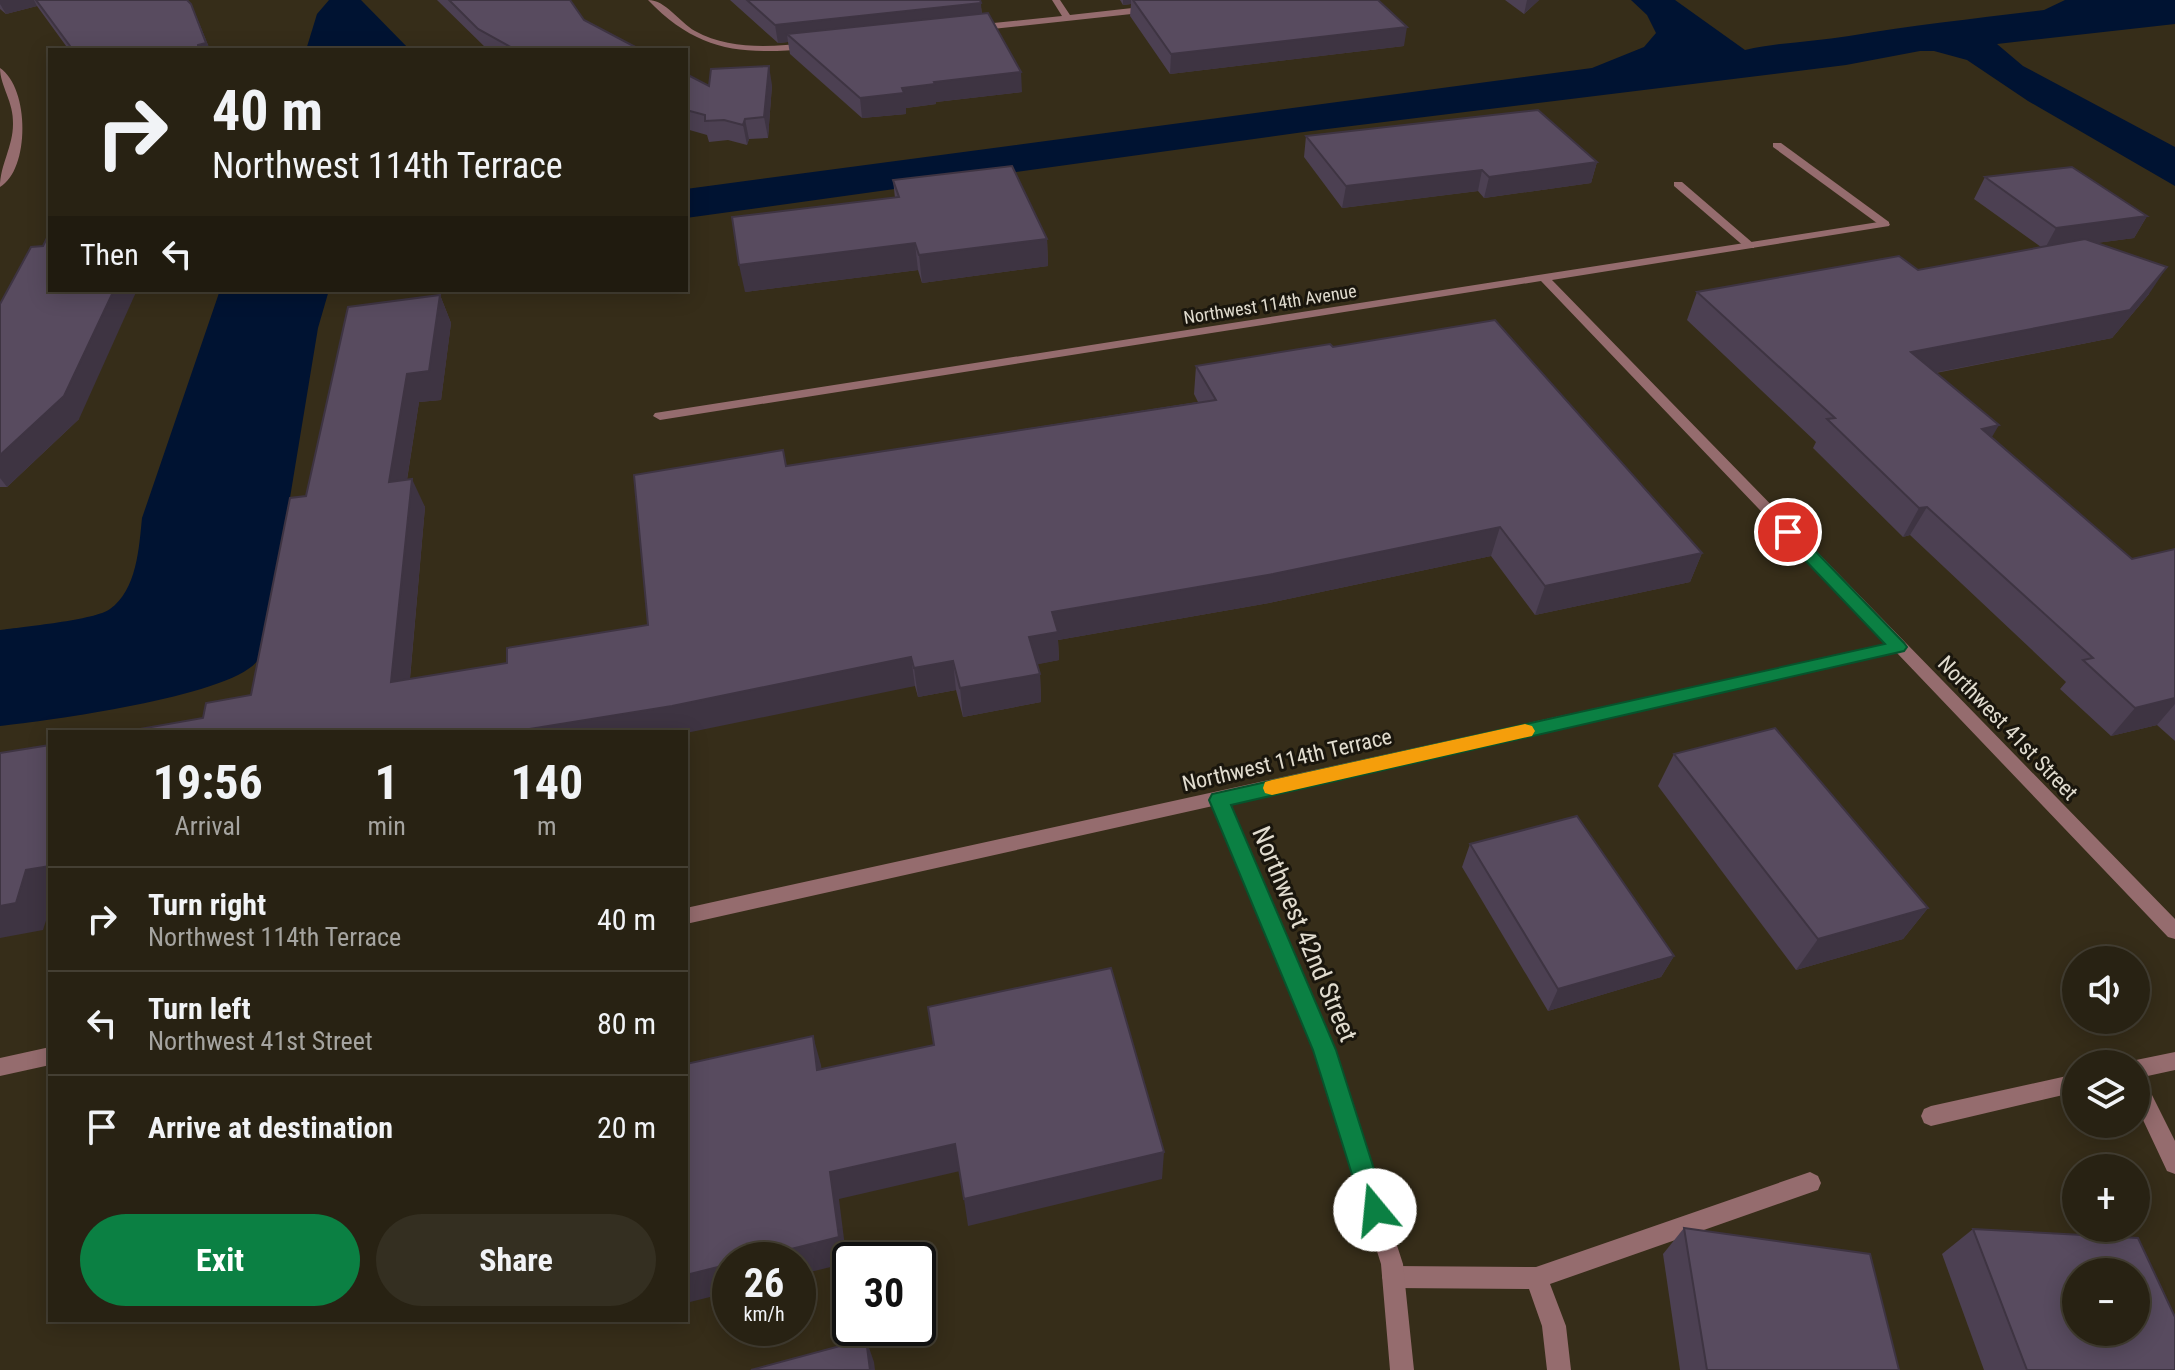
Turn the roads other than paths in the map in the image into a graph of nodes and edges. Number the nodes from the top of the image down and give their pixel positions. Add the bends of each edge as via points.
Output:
1 (652, 0) edge
2 (1056, 0) edge
3 (1161, 7) edge
4 (1068, 18) junction
5 (961, 30) edge
6 (824, 44) edge
7 (0, 71) edge
8 (1777, 145) dead end
9 (0, 184) edge
10 (1678, 184) dead end
11 (1750, 246) junction
12 (1545, 279) junction
13 (660, 416) dead end
14 (1898, 647) junction
15 (1219, 800) junction
16 (688, 916) edge
17 (2175, 931) edge
18 (48, 1056) edge
19 (2175, 1061) edge
20 (2150, 1066) edge
21 (0, 1067) edge
22 (2062, 1086) edge
23 (2150, 1112) edge
24 (1931, 1116) dead end
25 (2175, 1164) edge
26 (1810, 1183) dead end
27 (1393, 1277) junction
28 (1536, 1278) junction
29 (1402, 1370) edge
30 (1559, 1370) edge

1 - 6 street via 695,35 732,45 778,49
2 - 4 street
3 - 4 street
4 - 5 street
7 - 9 street via 11,83 21,131
8 - 11 street, Northwest 114th Avenue via 1885,224
10 - 11 street
11 - 12 street, Northwest 114th Avenue
12 - 13 street, Northwest 114th Avenue
12 - 14 street, Northwest 41st Street
14 - 15 street, Northwest 114th Terrace
14 - 17 street, Northwest 41st Street
15 - 16 street, Northwest 114th Terrace
15 - 27 street, Northwest 42nd Street via 1324,1050
18 - 21 street
19 - 20 street
22 - 24 street
23 - 25 street
26 - 28 street
27 - 28 street
27 - 29 street, Northwest 42nd Street
28 - 30 street via 1554,1326

